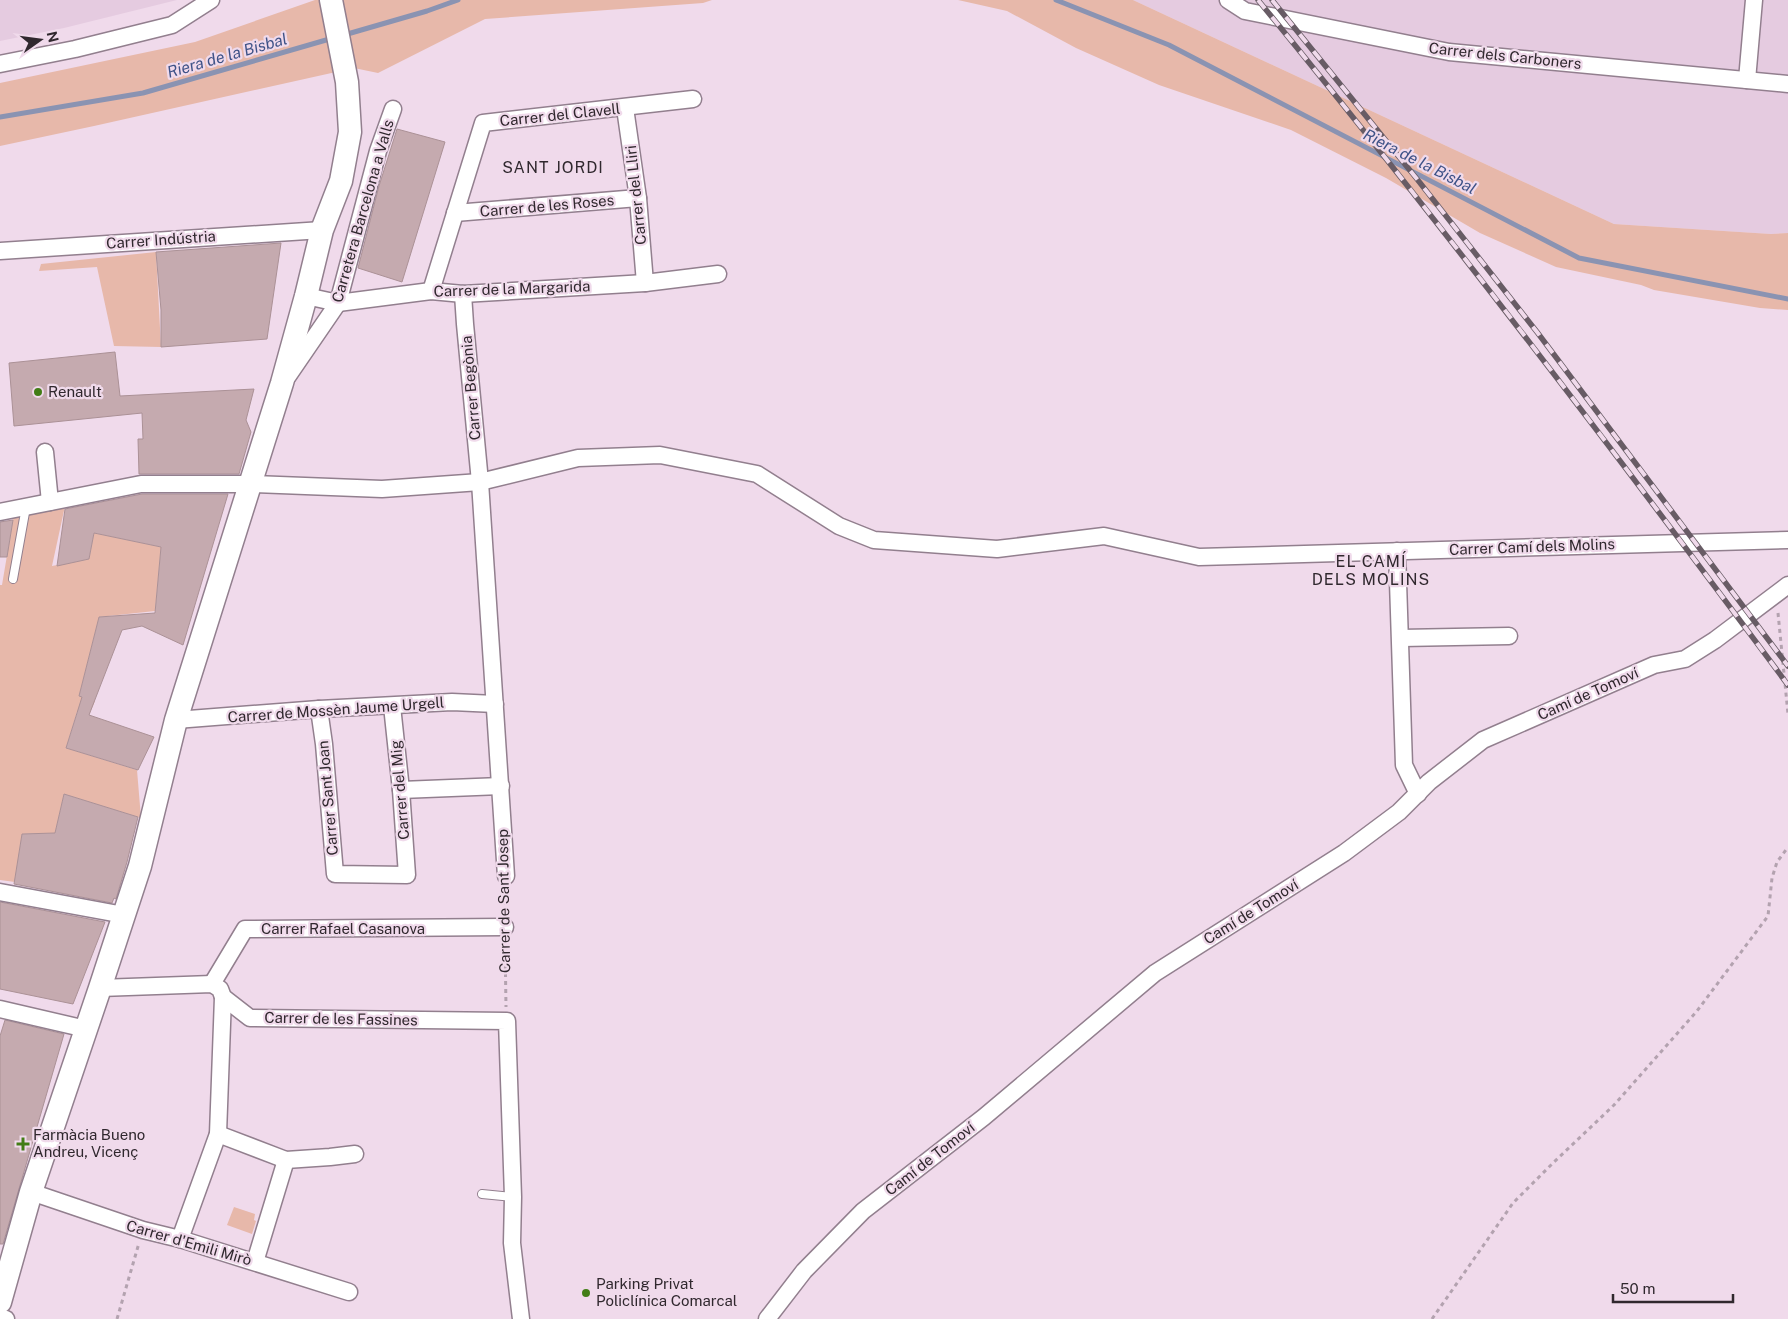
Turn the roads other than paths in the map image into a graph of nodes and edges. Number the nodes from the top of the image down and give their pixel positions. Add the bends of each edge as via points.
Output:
1 (211, 0) edge
2 (1228, 0) edge
3 (1754, 0) edge
4 (331, 2) edge
5 (0, 64) edge
6 (1747, 80) junction
7 (1788, 84) edge
8 (693, 99) dead end
9 (626, 108) junction
10 (393, 110) dead end
11 (638, 198) junction
12 (455, 214) junction
13 (322, 230) junction
14 (0, 251) edge
15 (718, 274) dead end
16 (645, 283) junction
17 (431, 292) junction
18 (463, 294) junction
19 (306, 296) junction
20 (338, 303) junction
21 (281, 386) junction
22 (46, 452) dead end
23 (480, 482) junction
24 (252, 484) junction
25 (50, 502) junction
26 (26, 507) junction
27 (0, 512) edge
28 (1788, 540) edge
29 (1397, 551) junction
30 (13, 579) dead end
31 (1782, 589) edge
32 (1509, 636) dead end
33 (1401, 638) junction
34 (495, 704) junction
35 (392, 706) junction
36 (319, 709) junction
37 (176, 720) junction
38 (501, 786) junction
39 (401, 790) junction
40 (1418, 794) junction
41 (407, 875) joint
42 (506, 876) road end
43 (0, 892) edge
44 (124, 915) junction
45 (505, 926) road end
46 (212, 984) junction
47 (100, 988) junction
48 (223, 997) junction
49 (0, 1009) edge
50 (86, 1029) junction
51 (218, 1134) junction
52 (355, 1154) dead end
53 (286, 1160) junction
54 (30, 1192) junction
55 (482, 1194) dead end
56 (513, 1197) junction
57 (180, 1239) junction
58 (255, 1262) junction
59 (349, 1292) dead end
60 (0, 1302) edge
61 (0, 1318) edge
62 (6, 1319) edge
63 (521, 1319) edge
64 (767, 1319) edge

1 - 5 street via 172,25
2 - 6 street, Carrer dels Carboners via 1246,11 1449,52
3 - 6 street
4 - 13 street via 346,82 350,132 341,181
6 - 7 street, Carrer dels Carboners
8 - 9 street, Carrer del Clavell
9 - 11 street, Carrer del Lliri
9 - 12 street, Carrer del Clavell via 483,123
10 - 20 street, Carretera Barcelona a Valls via 378,150
11 - 12 street, Carrer de les Roses
11 - 16 street, Carrer del Lliri
12 - 17 street, Carrer del Clavell
13 - 14 street, Carrer Indústria
13 - 19 street
15 - 16 street, Carrer de la Margarida
16 - 18 street, Carrer de la Margarida
17 - 18 street, Carrer de la Margarida
17 - 20 street, Carrer de la Margarida
18 - 23 street, Carrer Begònia
19 - 20 street, Carrer de la Margarida
19 - 21 street
20 - 21 street, Carretera Barcelona a Valls
21 - 24 street
22 - 25 street
23 - 24 street, Carrer Camí dels Molins via 382,489
23 - 29 street, Carrer Camí dels Molins via 578,458 660,455 757,474 839,526 874,540 997,549 1104,536 1199,557
23 - 34 street, Carrer de Sant Josep
24 - 25 street, Carrer Camí dels Molins via 140,484
24 - 37 street
25 - 26 street, Carrer Camí dels Molins
26 - 27 street, Carrer Camí dels Molins
26 - 30 lane
28 - 29 street, Carrer Camí dels Molins
29 - 33 street
31 - 40 street, Camí de Tomoví via 1686,659 1654,665 1483,740
32 - 33 street
33 - 40 street via 1404,765
34 - 35 street, Carrer de Mossèn Jaume Urgell via 452,702
34 - 38 street, Carrer de Sant Josep
35 - 36 street, Carrer de Mossèn Jaume Urgell
35 - 39 street, Carrer del Mig
36 - 37 street, Carrer de Mossèn Jaume Urgell
36 - 41 street, Carrer Sant Joan via 335,874
37 - 44 street via 140,866
38 - 39 street
38 - 42 street, Carrer de Sant Josep
39 - 41 street, Carrer del Mig
40 - 64 street, Camí de Tomoví via 1344,854 1155,973 984,1117 863,1212 804,1271
43 - 44 street
44 - 47 street
45 - 46 street, Carrer Rafael Casanova via 245,929
46 - 47 street
46 - 48 street, Carrer de les Fassines via 220,989
47 - 50 street
48 - 51 street
48 - 56 street, Carrer de les Fassines via 250,1018 507,1021
49 - 50 street
50 - 54 street
51 - 53 street
51 - 57 street
52 - 53 street
53 - 58 street
54 - 57 street, Carrer d'Emili Mirò
54 - 60 street
55 - 56 lane
56 - 63 street via 512,1243
57 - 58 street, Carrer d'Emili Mirò
58 - 59 street, Carrer d'Emili Mirò
61 - 62 street

